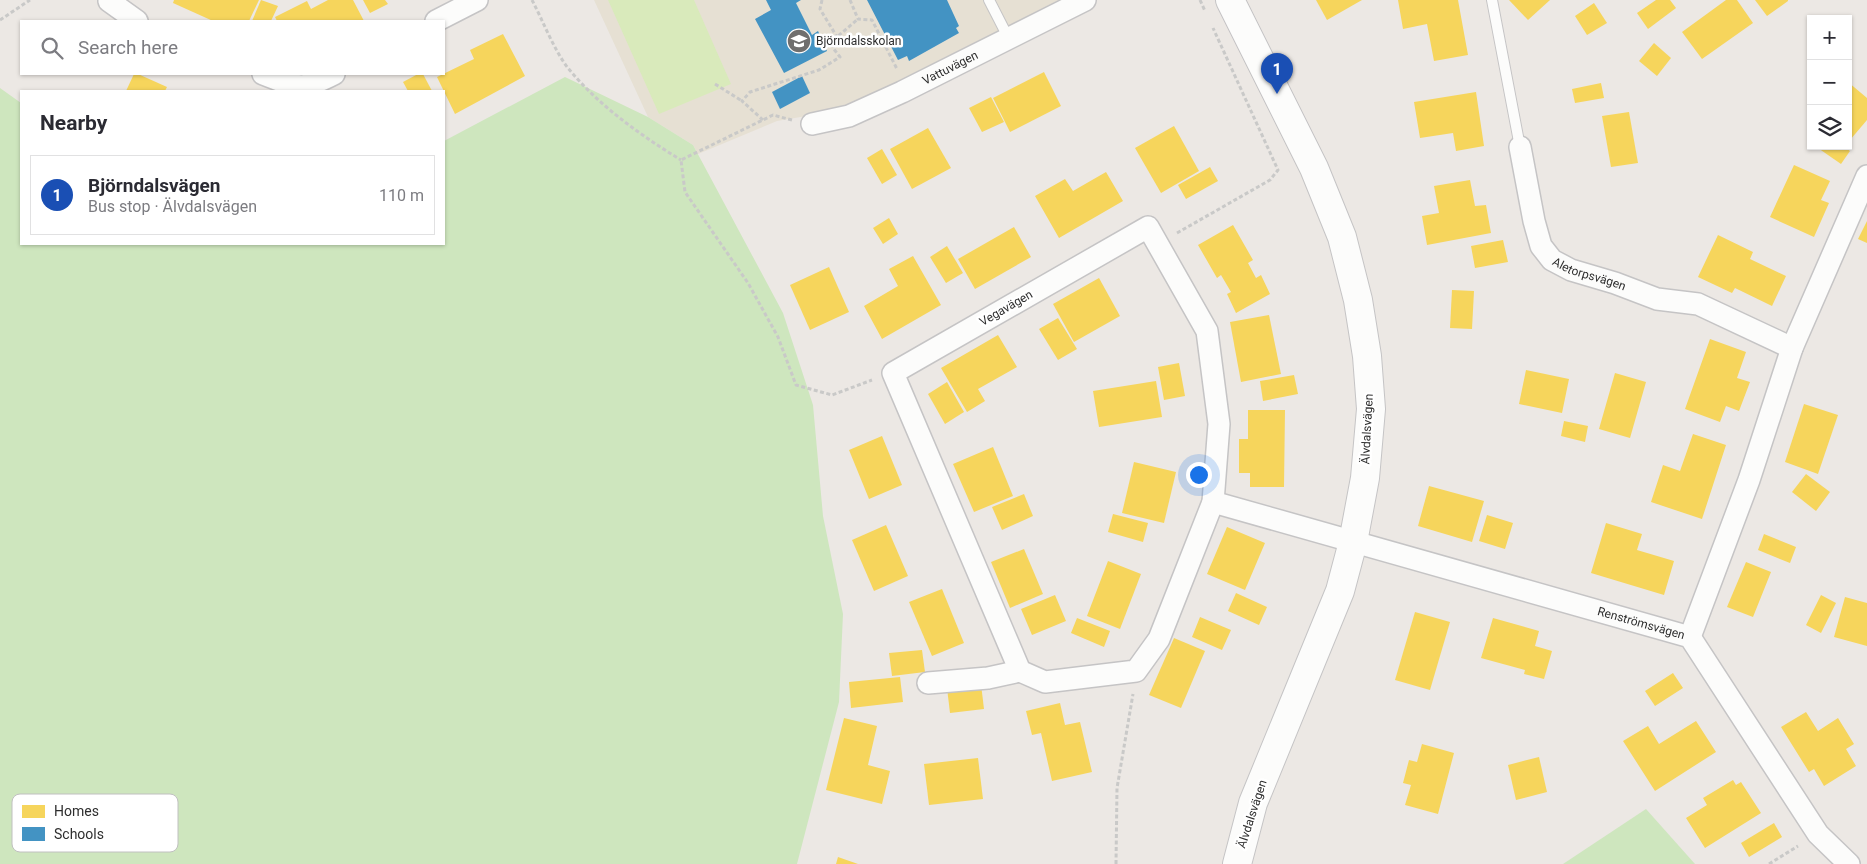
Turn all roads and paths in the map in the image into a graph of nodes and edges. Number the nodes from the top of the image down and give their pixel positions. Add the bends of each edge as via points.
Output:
1 (30, 0) edge
2 (477, 0) edge
3 (532, 0) edge
4 (822, 0) edge
5 (850, 0) edge
6 (990, 0) edge
7 (1085, 0) edge
8 (1200, 0) edge
9 (1230, 0) edge
10 (1492, 0) edge
11 (109, 1) edge
12 (1208, 18) dead end
13 (858, 19) junction
14 (0, 20) edge
15 (136, 20) edge
16 (438, 20) edge
17 (1212, 27) dead end
18 (837, 37) junction
19 (1009, 39) junction
20 (266, 75) edge
21 (332, 75) edge
22 (715, 84) dead end
23 (907, 90) junction
24 (742, 101) junction
25 (763, 120) junction
26 (812, 124) joint
27 (1520, 147) joint
28 (681, 160) junction
29 (1867, 176) edge
30 (1158, 244) junction
31 (1792, 348) junction
32 (893, 373) junction
33 (1213, 502) junction
34 (1353, 542) junction
35 (1690, 637) junction
36 (1020, 671) junction
37 (1136, 671) junction
38 (928, 684) dead end
39 (1818, 834) junction
40 (1116, 864) edge
41 (1237, 864) edge
42 (1769, 864) edge
43 (1849, 864) edge

1 - 14 path
2 - 16 street
3 - 28 path via 568,67 611,111
4 - 18 path via 820,9
5 - 13 path
6 - 19 lane
7 - 19 street, Vattuvägen
8 - 12 path
9 - 34 street, Älvdalsvägen via 1314,168 1342,237 1358,300 1371,409 1365,478
10 - 27 lane, Aletorpsvägen
11 - 15 street
13 - 18 path
13 - 23 path via 872,20
17 - 30 path via 1278,170 1270,180
18 - 24 path via 833,48 840,58 819,70 750,92
19 - 23 street, Vattuvägen
20 - 21 street via 298,88
22 - 24 path
23 - 26 street, Vattuvägen via 849,116
24 - 25 path
25 - 26 path via 773,115
25 - 28 path
27 - 31 street, Aletorpsvägen via 1541,246 1552,260 1571,270 1615,282 1657,299 1698,304
28 - 32 path via 685,192 748,284 778,337 796,385 832,395
29 - 31 street
30 - 32 street, Vegavägen via 1148,228
30 - 33 street, Vegavägen via 1207,331 1219,424
31 - 35 street via 1749,480
32 - 36 street
33 - 34 street
33 - 37 street, Vegavägen via 1159,639
34 - 35 street, Renströmsvägen
34 - 41 street, Älvdalsvägen via 1340,591 1253,803
35 - 39 street, Renströmsvägen
36 - 37 street via 1045,682
36 - 38 street
37 - 40 path via 1116,788
39 - 42 path
39 - 43 street, Renströmsvägen

